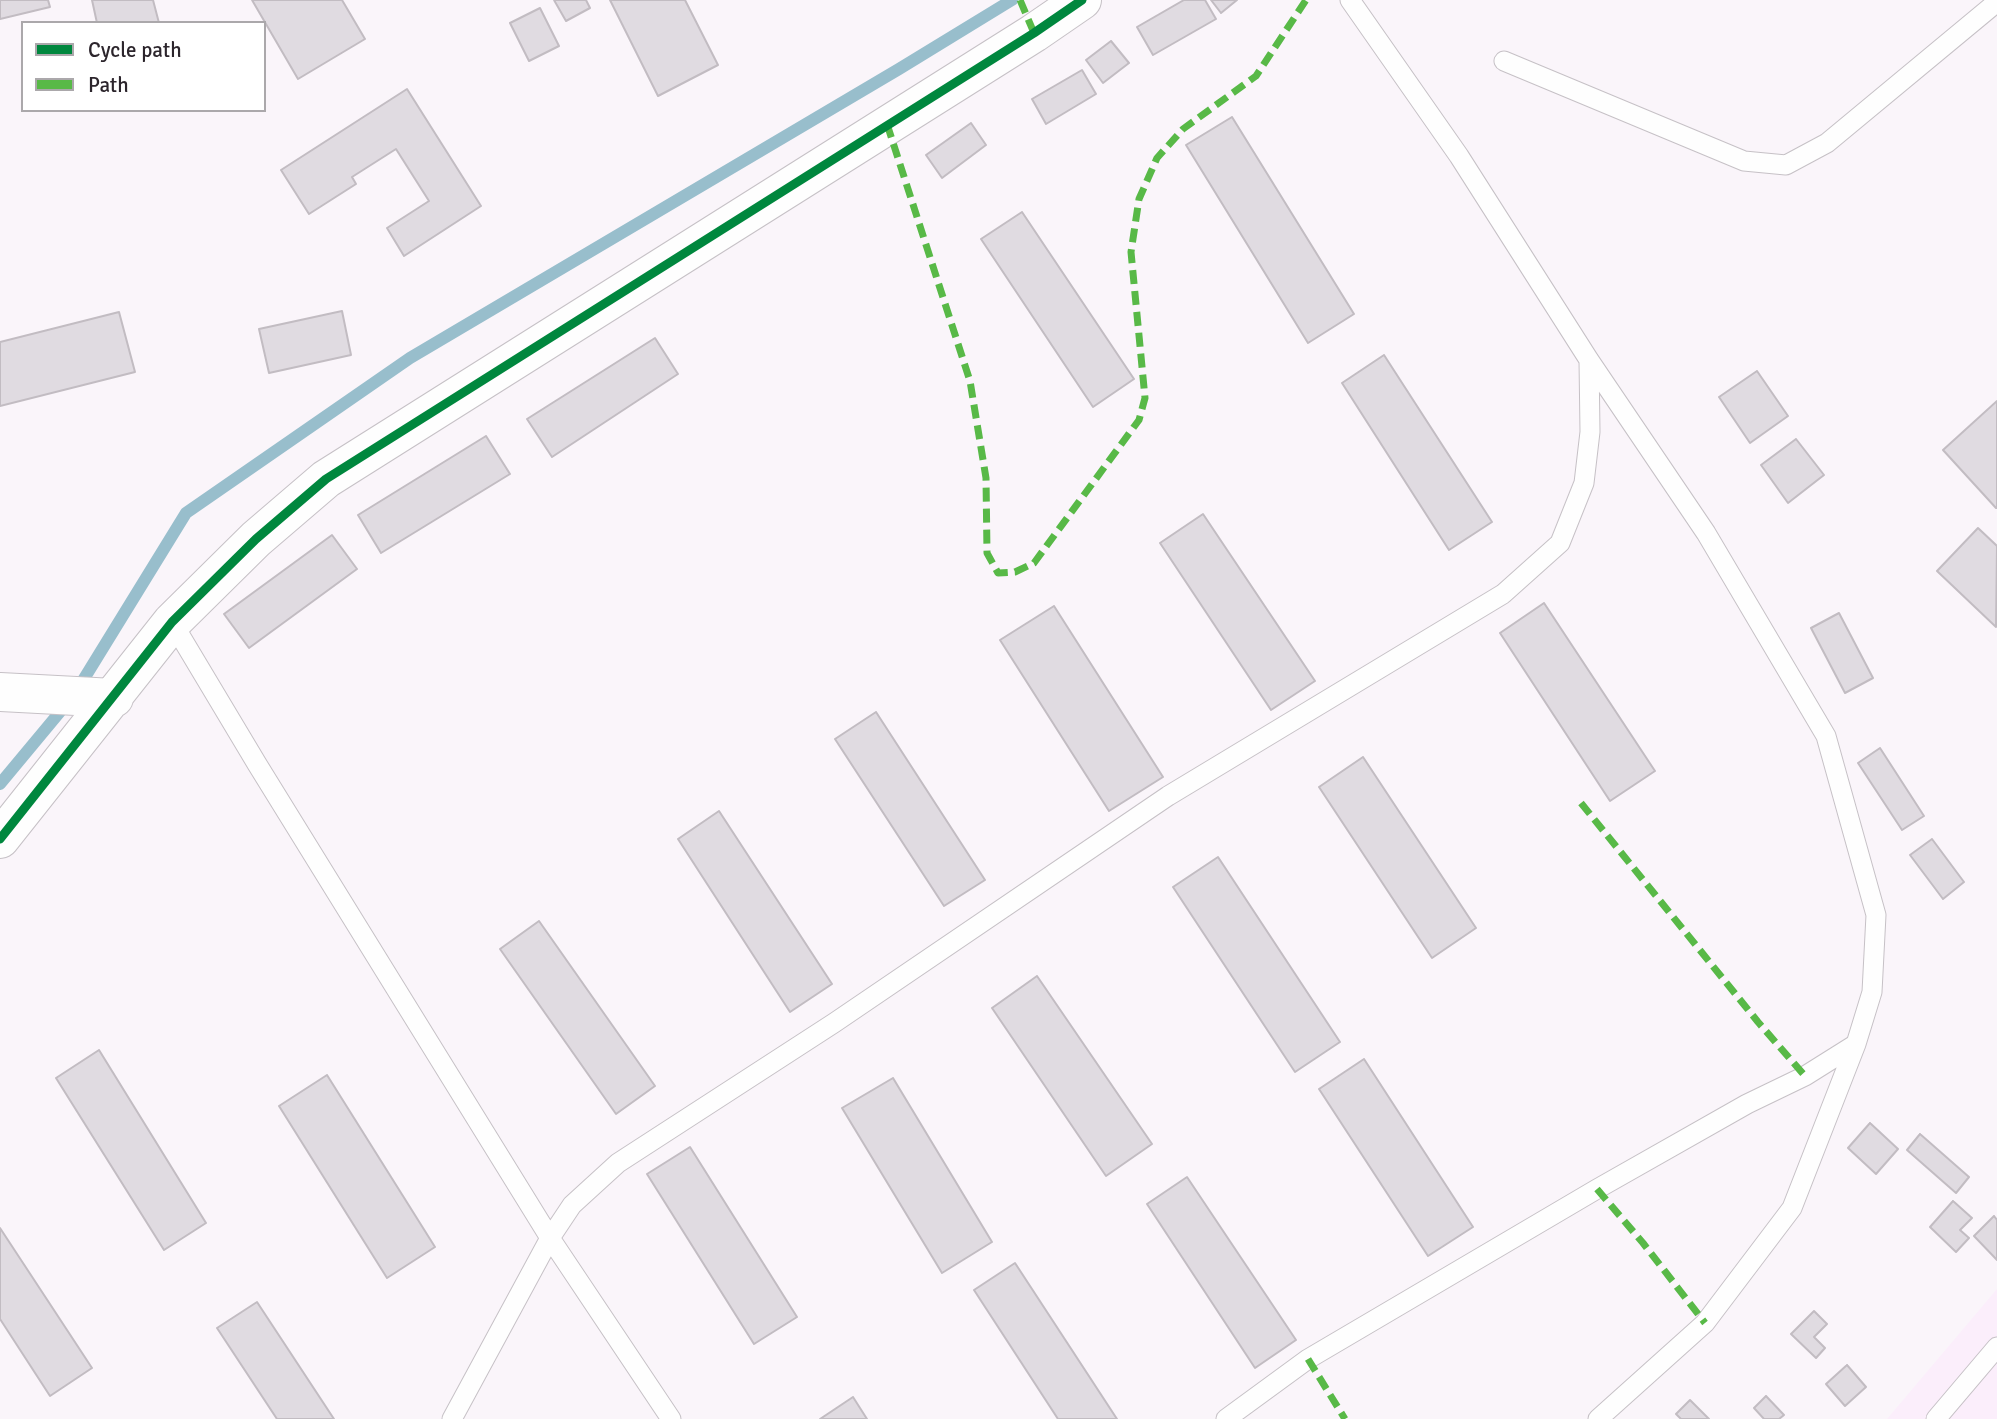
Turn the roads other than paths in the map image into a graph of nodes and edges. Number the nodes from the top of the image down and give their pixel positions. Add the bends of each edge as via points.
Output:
1 (1082, 0) edge
2 (1350, 0) edge
3 (1997, 2) edge
4 (1504, 61) dead end
5 (1590, 360) junction
6 (172, 622) junction
7 (0, 692) edge
8 (114, 698) junction
9 (0, 839) edge
10 (1856, 1044) junction
11 (550, 1238) junction
12 (1997, 1347) edge
13 (452, 1419) edge
14 (671, 1419) edge
15 (1226, 1419) edge
16 (1598, 1419) edge
17 (1936, 1419) edge

1 - 6 street via 326,478
2 - 5 lane via 1459,156
3 - 4 lane via 1827,144 1786,165 1744,161
5 - 10 lane via 1706,533 1826,736 1876,915 1872,992
5 - 11 lane via 1590,432 1584,483 1560,543 1503,594 1168,796 845,1016 618,1163 572,1205
6 - 8 street
6 - 11 lane
7 - 8 street
8 - 9 street
10 - 15 lane via 1308,1359
10 - 16 lane via 1792,1208 1705,1324
11 - 13 lane
11 - 14 lane
12 - 17 lane

